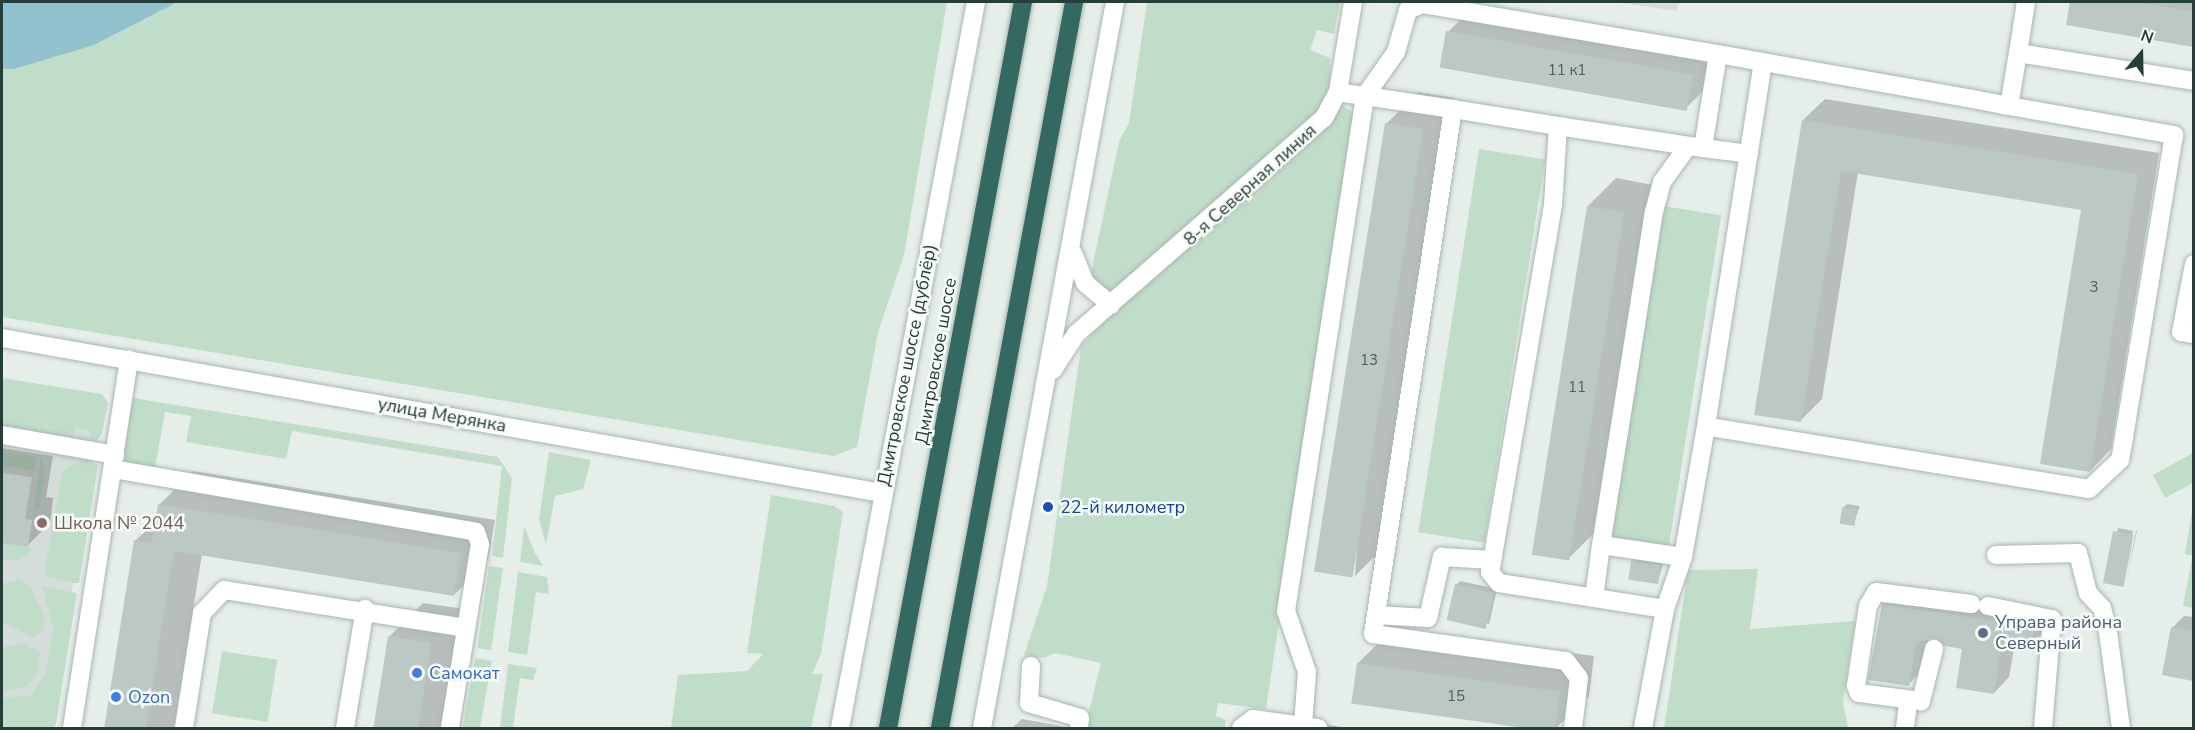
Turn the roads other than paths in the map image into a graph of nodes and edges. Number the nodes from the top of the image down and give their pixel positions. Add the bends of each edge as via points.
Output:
1 (976, 2) edge
2 (1023, 2) edge
3 (1074, 2) edge
4 (1115, 2) edge
5 (1353, 2) edge
6 (2026, 2) edge
7 (2018, 53) junction
8 (1718, 54) junction
9 (1763, 62) junction
10 (2193, 81) edge
11 (1338, 92) junction
12 (1365, 96) junction
13 (2009, 106) junction
14 (1453, 110) junction
15 (1558, 126) junction
16 (1696, 147) junction
17 (1749, 154) junction
18 (1072, 245) junction
19 (2193, 264) edge
20 (1111, 305) junction
21 (2193, 334) edge
22 (2, 338) edge
23 (129, 359) junction
24 (1048, 379) junction
25 (1706, 426) junction
26 (2, 435) edge
27 (114, 462) junction
28 (882, 493) junction
29 (1601, 545) junction
30 (1996, 555) dead end
31 (1683, 557) junction
32 (1492, 560) junction
33 (1594, 598) junction
34 (365, 609) junction
35 (1665, 609) junction
36 (1376, 615) junction
37 (466, 628) junction
38 (1934, 649) dead end
39 (1032, 666) dead end
40 (1908, 703) junction
41 (1311, 727) edge
42 (72, 729) edge
43 (184, 729) edge
44 (345, 729) edge
45 (450, 729) edge
46 (840, 729) edge
47 (888, 729) edge
48 (940, 729) edge
49 (982, 729) edge
50 (1078, 729) edge
51 (1241, 729) edge
52 (1573, 729) edge
53 (1643, 729) edge
54 (1905, 729) edge
55 (2043, 729) edge
56 (2121, 729) edge

1 - 28 street, Дмитровское шоссе (дублёр)
2 - 47 highway, Дмитровское шоссе
3 - 48 highway
4 - 18 street
5 - 11 street, 8-я Северная линия
6 - 7 street
7 - 10 street
7 - 13 street
8 - 9 street
8 - 12 street via 1422,4 1408,10 1396,52
8 - 16 street
9 - 13 street
9 - 17 street
11 - 12 street
11 - 20 street, 8-я Северная линия via 1324,118
12 - 14 street
12 - 41 street via 1286,611 1307,672
13 - 25 street via 2174,135 2120,460 2089,489
14 - 15 street
14 - 36 street
15 - 16 street
15 - 32 street via 1553,205
16 - 17 street
16 - 29 street via 1662,182 1654,211
17 - 25 street
18 - 20 street via 1074,267
18 - 24 street
19 - 21 street via 2181,332
20 - 24 street, 8-я Северная линия via 1076,334
22 - 23 street, улица Мерянка
23 - 27 street
23 - 28 street, улица Мерянка
24 - 49 street
25 - 31 street
26 - 27 street
27 - 37 street via 468,527 480,544
27 - 42 street
28 - 46 street, Дмитровское шоссе (дублёр)
29 - 31 street
29 - 33 street
30 - 56 street via 2078,553 2088,593 2102,608 2108,632
31 - 35 street
32 - 33 street via 1492,579 1499,583
32 - 36 street via 1442,557 1428,618
33 - 35 street
34 - 37 street
34 - 43 street via 224,590 202,613
34 - 44 street
35 - 53 street
36 - 52 street via 1372,634 1566,661 1579,678
37 - 45 street
38 - 40 street via 1927,694 1922,701
39 - 50 street via 1029,703 1080,718
40 - 54 street
40 - 55 street via 1867,698 1856,686 1871,597 1882,590 2052,619
41 - 51 street via 1253,719

